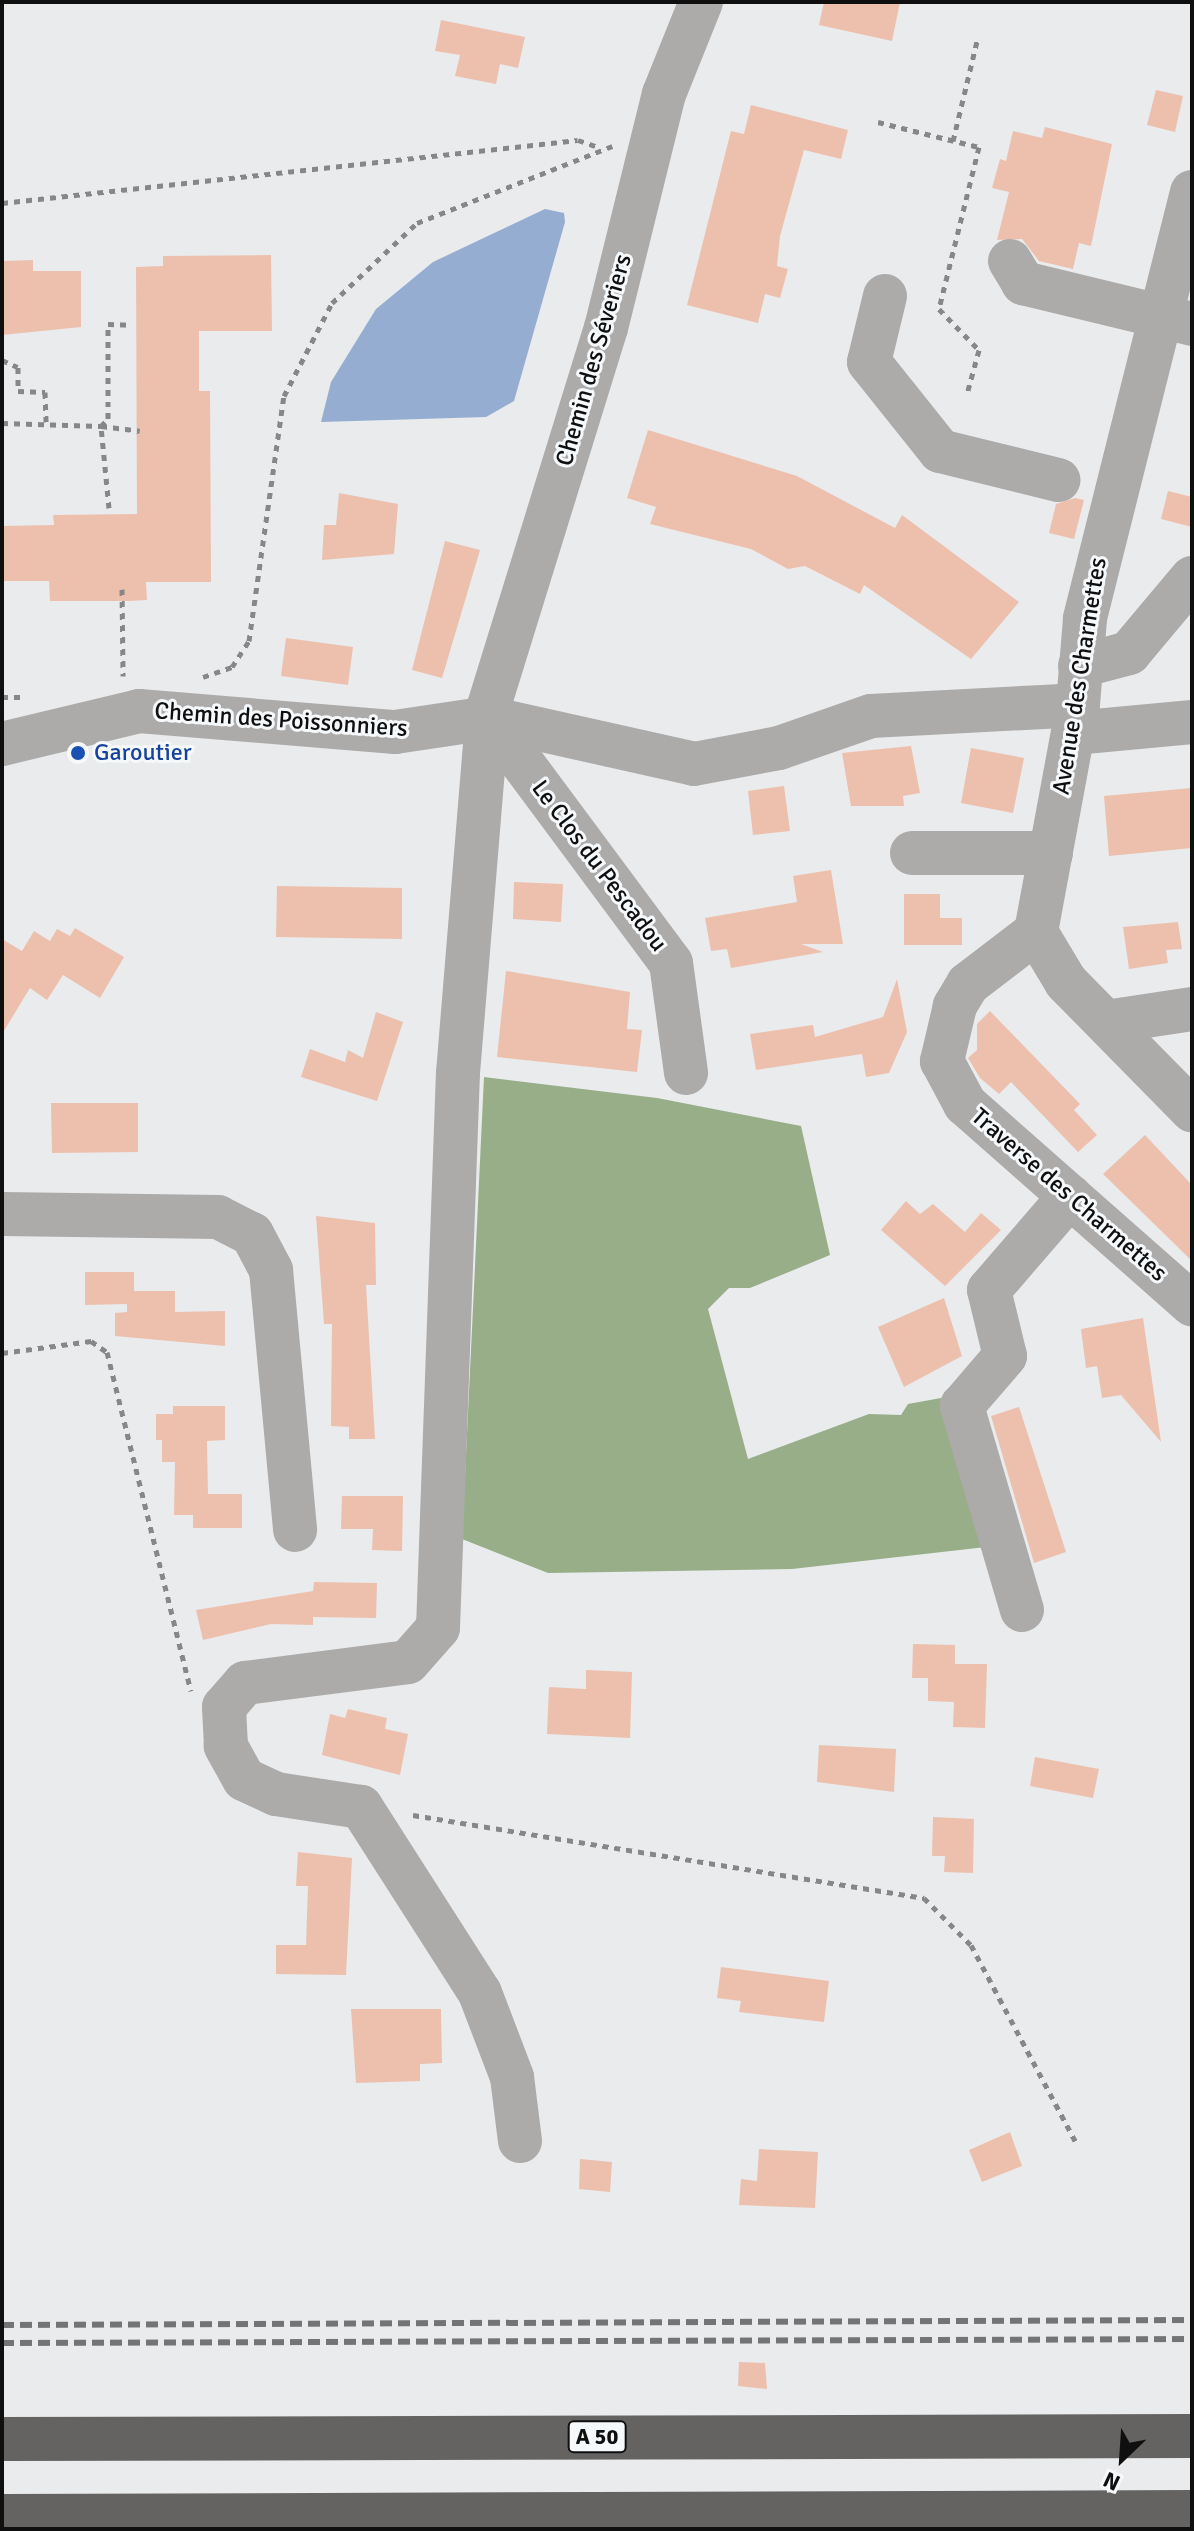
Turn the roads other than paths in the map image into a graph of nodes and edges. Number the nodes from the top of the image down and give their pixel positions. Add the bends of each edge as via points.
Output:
1 (701, 2) edge
2 (1192, 192) edge
3 (1010, 261) dead end
4 (885, 296) dead end
5 (1176, 320) edge
6 (1058, 480) dead end
7 (1192, 578) edge
8 (1077, 701) junction
9 (489, 718) junction
10 (1192, 722) edge
11 (2, 744) edge
12 (912, 853) dead end
13 (1051, 853) junction
14 (1036, 932) junction
15 (1192, 1009) edge
16 (1106, 1022) junction
17 (686, 1073) dead end
18 (1192, 1110) edge
19 (1070, 1196) junction
20 (2, 1214) edge
21 (1192, 1304) edge
22 (295, 1530) dead end
23 (1022, 1610) dead end
24 (520, 2141) dead end
25 (1192, 2436) edge
26 (2, 2439) edge
27 (1192, 2512) edge
28 (2, 2516) edge

1 - 9 street, Chemin des Séveriers via 653,140 606,328
2 - 5 street, Avenue des Charmettes
3 - 5 street via 1023,283
4 - 6 street via 869,362 940,451
5 - 8 street, Avenue des Charmettes via 1112,493
7 - 8 street, Chemin des Poissonniers via 1129,653
8 - 9 street, Chemin des Poissonniers via 871,716 779,748 694,764 526,720
8 - 10 street
8 - 13 street, Avenue des Charmettes
9 - 11 street, Chemin des Poissonniers via 395,732 139,711
9 - 17 street, Le Clos du Pescadou via 671,963
9 - 24 street, Chemin des Séveriers via 458,1073 438,1628 408,1662 245,1683 224,1707 226,1746 244,1779 276,1794 361,1807 480,1993 512,2077
12 - 13 street
13 - 14 street, Avenue des Charmettes
14 - 16 street via 1066,982
14 - 19 street, Traverse des Charmettes via 968,984 955,1006 942,1061 965,1104
15 - 16 street
16 - 18 street
19 - 21 street, Traverse des Charmettes
19 - 23 street via 989,1290 1005,1356 962,1406
20 - 22 street via 218,1217 252,1234 271,1270
25 - 26 highway, A 50
27 - 28 highway

